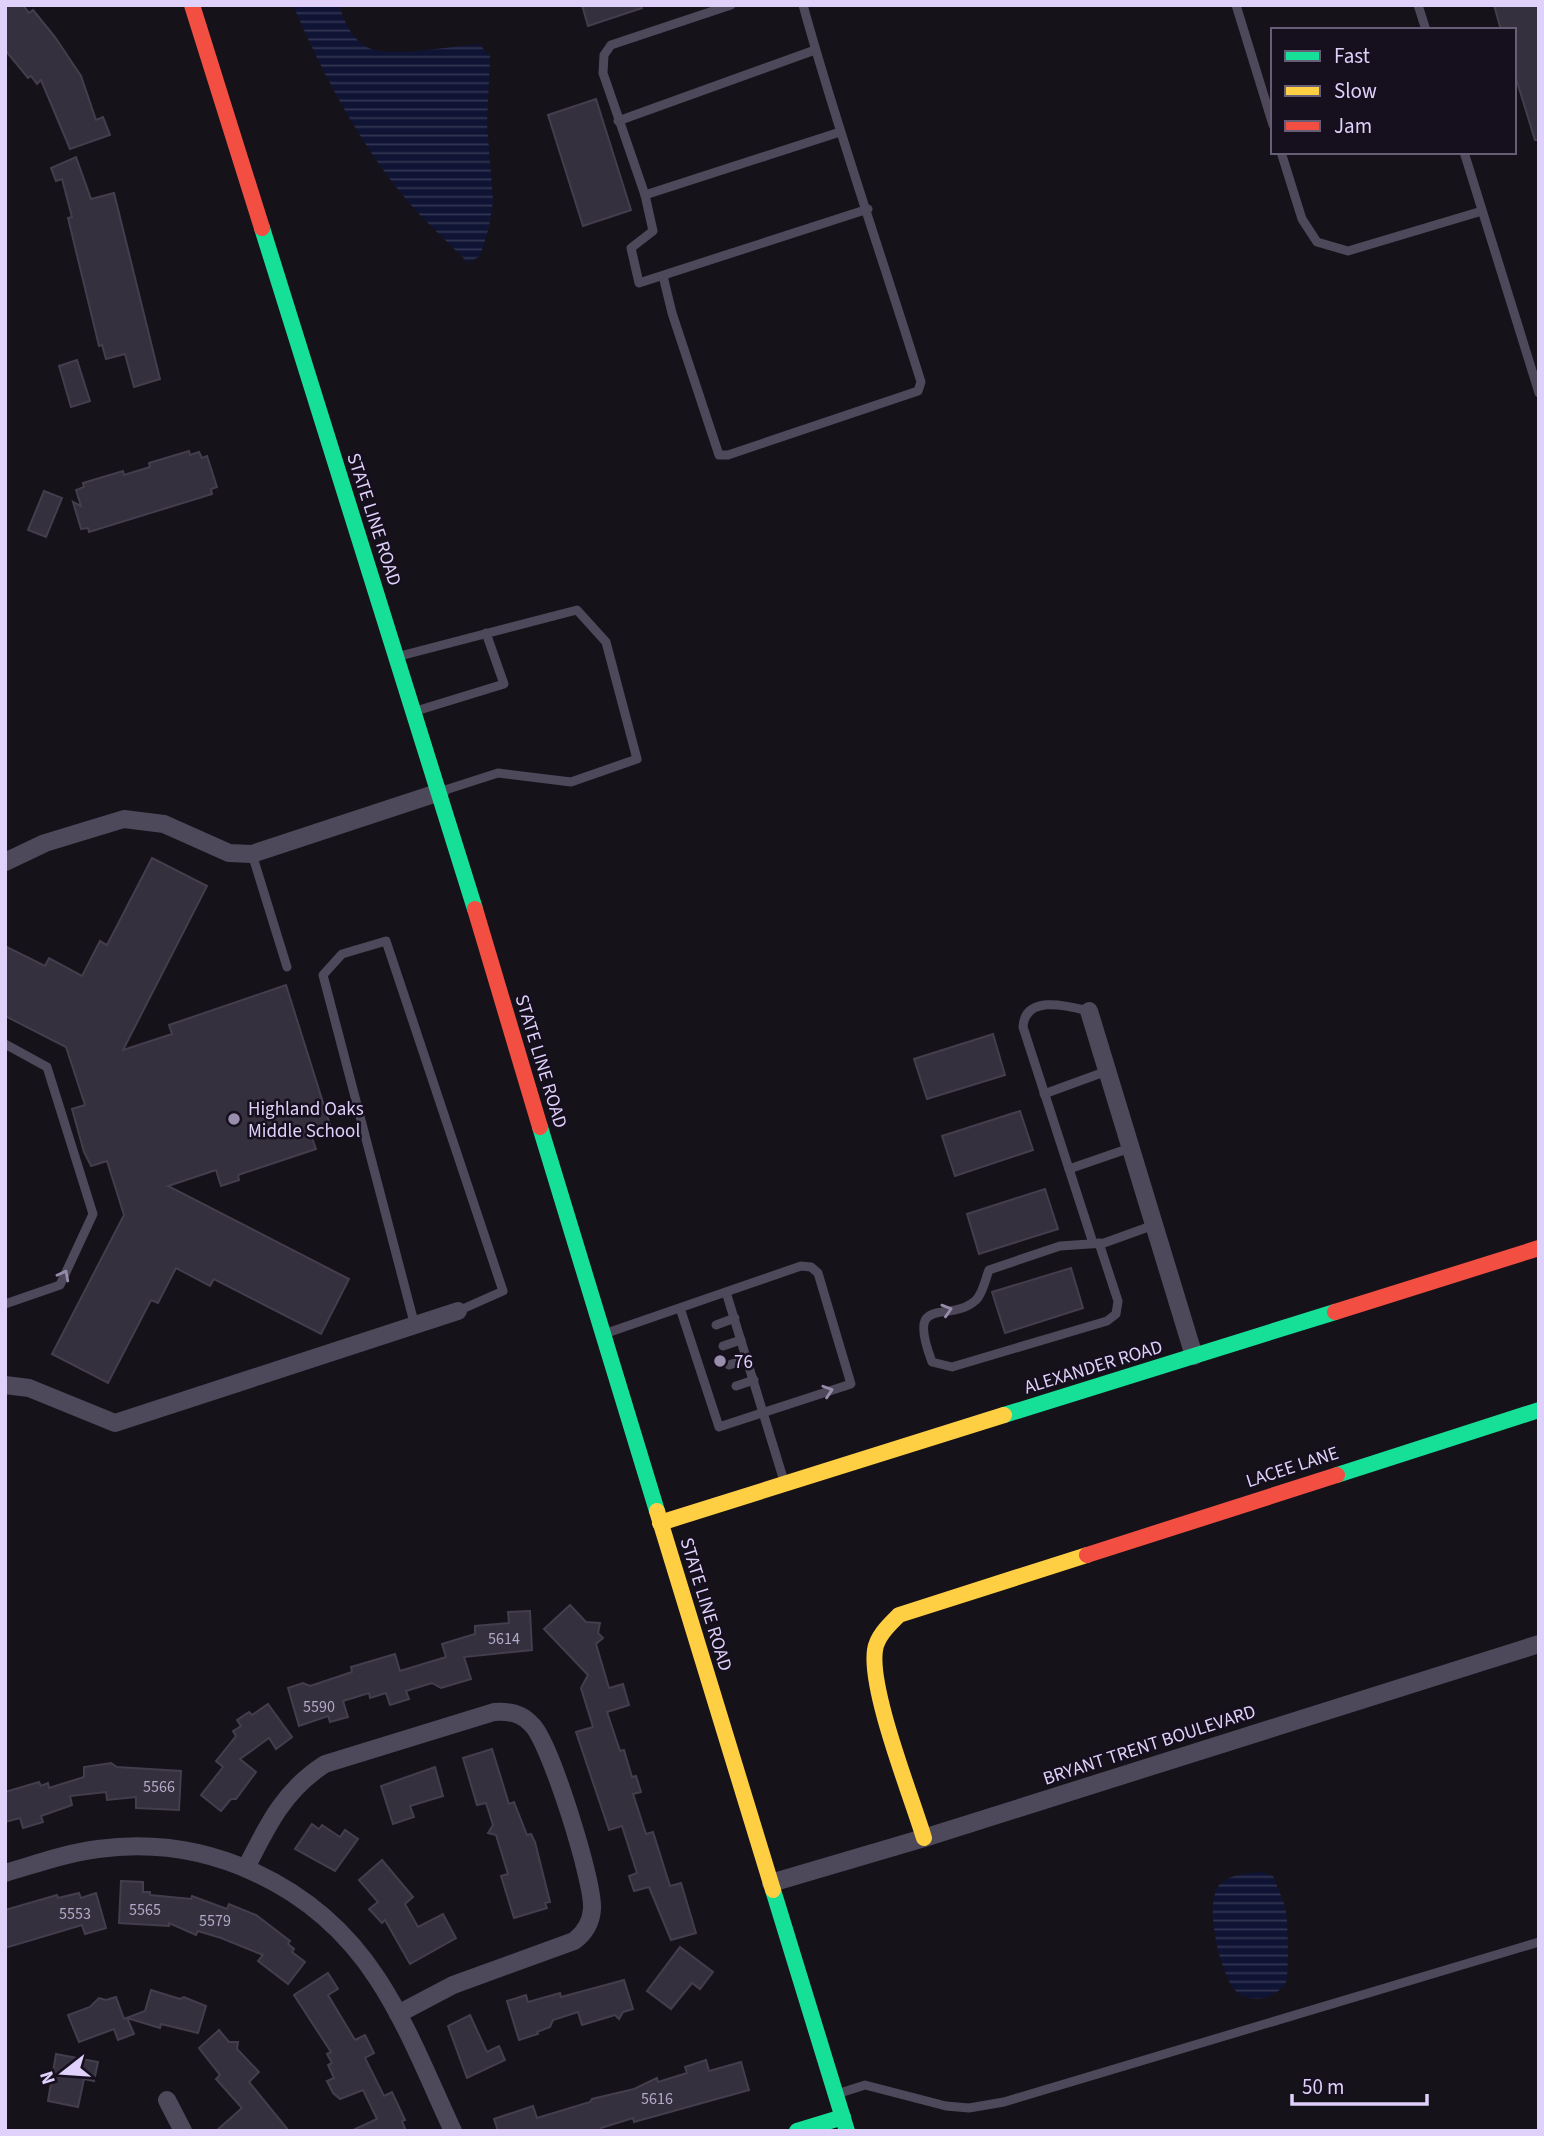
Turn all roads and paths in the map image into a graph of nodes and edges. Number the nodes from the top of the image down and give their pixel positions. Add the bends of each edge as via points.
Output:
1 (192, 5) edge
2 (732, 5) edge
3 (803, 5) edge
4 (1236, 5) edge
5 (1418, 5) edge
6 (1425, 28) edge
7 (815, 50) junction
8 (1271, 119) edge
9 (618, 121) junction
10 (839, 132) junction
11 (1282, 154) edge
12 (1465, 154) edge
13 (645, 195) junction
14 (868, 209) junction
15 (1482, 211) junction
16 (663, 276) junction
17 (1539, 393) edge
18 (486, 633) junction
19 (397, 657) junction
20 (414, 711) junction
21 (440, 792) junction
22 (252, 854) junction
23 (5, 862) edge
24 (287, 967) dead end
25 (1089, 1011) joint
26 (5, 1044) edge
27 (1107, 1071) junction
28 (1044, 1094) junction
29 (1130, 1148) junction
30 (1069, 1169) junction
31 (1154, 1225) junction
32 (1096, 1243) junction
33 (1539, 1248) edge
34 (726, 1292) junction
35 (5, 1304) edge
36 (680, 1308) junction
37 (458, 1311) joint
38 (735, 1318) junction
39 (716, 1325) dead end
40 (415, 1326) junction
41 (602, 1334) junction
42 (741, 1339) junction
43 (723, 1346) dead end
44 (1194, 1356) junction
45 (747, 1359) junction
46 (729, 1366) dead end
47 (754, 1380) junction
48 (5, 1385) edge
49 (736, 1386) dead end
50 (1539, 1410) edge
51 (764, 1412) junction
52 (785, 1484) junction
53 (660, 1523) junction
54 (1539, 1644) edge
55 (924, 1838) junction
56 (246, 1868) junction
57 (5, 1873) edge
58 (771, 1882) junction
59 (1539, 1942) edge
60 (398, 2014) junction
61 (836, 2094) junction
62 (167, 2100) dead end
63 (845, 2124) edge
64 (183, 2131) edge
65 (453, 2131) edge
66 (797, 2131) edge

1 - 19 street, STATE LINE ROAD
2 - 9 lane via 611,45 604,55 603,73
3 - 7 lane
4 - 8 lane
5 - 6 lane
7 - 9 lane
7 - 10 lane
9 - 13 lane
10 - 13 lane
10 - 14 lane
11 - 15 lane via 1302,219 1317,242 1348,251
12 - 15 lane
13 - 16 lane via 653,231 631,248 639,283
14 - 16 lane
14 - 16 lane via 921,382 918,391 728,454 719,455 714,449
15 - 17 lane
18 - 19 lane
18 - 20 lane via 504,684
18 - 21 lane via 577,610 606,642 637,759 571,782 498,773
19 - 20 street, STATE LINE ROAD
20 - 21 street, STATE LINE ROAD
21 - 22 street
21 - 41 street, STATE LINE ROAD
22 - 23 street via 229,853 164,824 124,819 44,843
22 - 24 lane
25 - 27 street
25 - 28 lane via 1055,1003 1031,1009 1026,1016 1023,1027
35 -> 26 lane via 60,1285 93,1214 47,1067
27 - 28 lane
27 - 29 street
28 - 30 lane
29 - 30 lane
29 - 31 street
30 - 32 lane
31 - 32 lane
31 - 44 street
32 -> 32 lane via 1118,1301 1116,1314 1107,1321 952,1367 932,1362 923,1339 924,1322 930,1315 974,1302 989,1270 1060,1246
33 - 44 street, ALEXANDER ROAD
34 - 36 lane
34 - 38 lane
51 -> 34 lane via 851,1384 818,1273 801,1266
36 - 41 lane
36 - 51 lane via 700,1353 719,1427
37 - 40 street
37 - 40 lane via 503,1291 386,941 342,954 323,975
38 - 39 lane
38 - 42 lane
40 - 48 street via 115,1423 29,1388
41 - 53 street, STATE LINE ROAD
42 - 43 lane
42 - 45 lane
44 - 52 street, ALEXANDER ROAD
45 - 46 lane
45 - 47 lane
47 - 49 lane
47 - 51 lane
50 - 55 street, LACEE LANE via 899,1615 875,1648 875,1679
51 - 52 lane
52 - 53 street, ALEXANDER ROAD
53 - 58 street, STATE LINE ROAD
54 - 55 street, BRYANT TRENT BOULEVARD
55 - 58 street, BRYANT TRENT BOULEVARD
56 - 57 street via 210,1854 123,1847 77,1852
56 - 60 street via 304,1900 330,1921 354,1945
56 - 60 street via 280,1804 325,1764 494,1712 522,1716 543,1740 587,1876 592,1910 586,1929 574,1941 453,1985
58 - 61 street, STATE LINE ROAD
59 - 61 lane via 1004,2102 969,2108 946,2106 865,2085
60 - 65 street
61 - 63 street, STATE LINE ROAD
62 - 64 street
63 - 66 street

